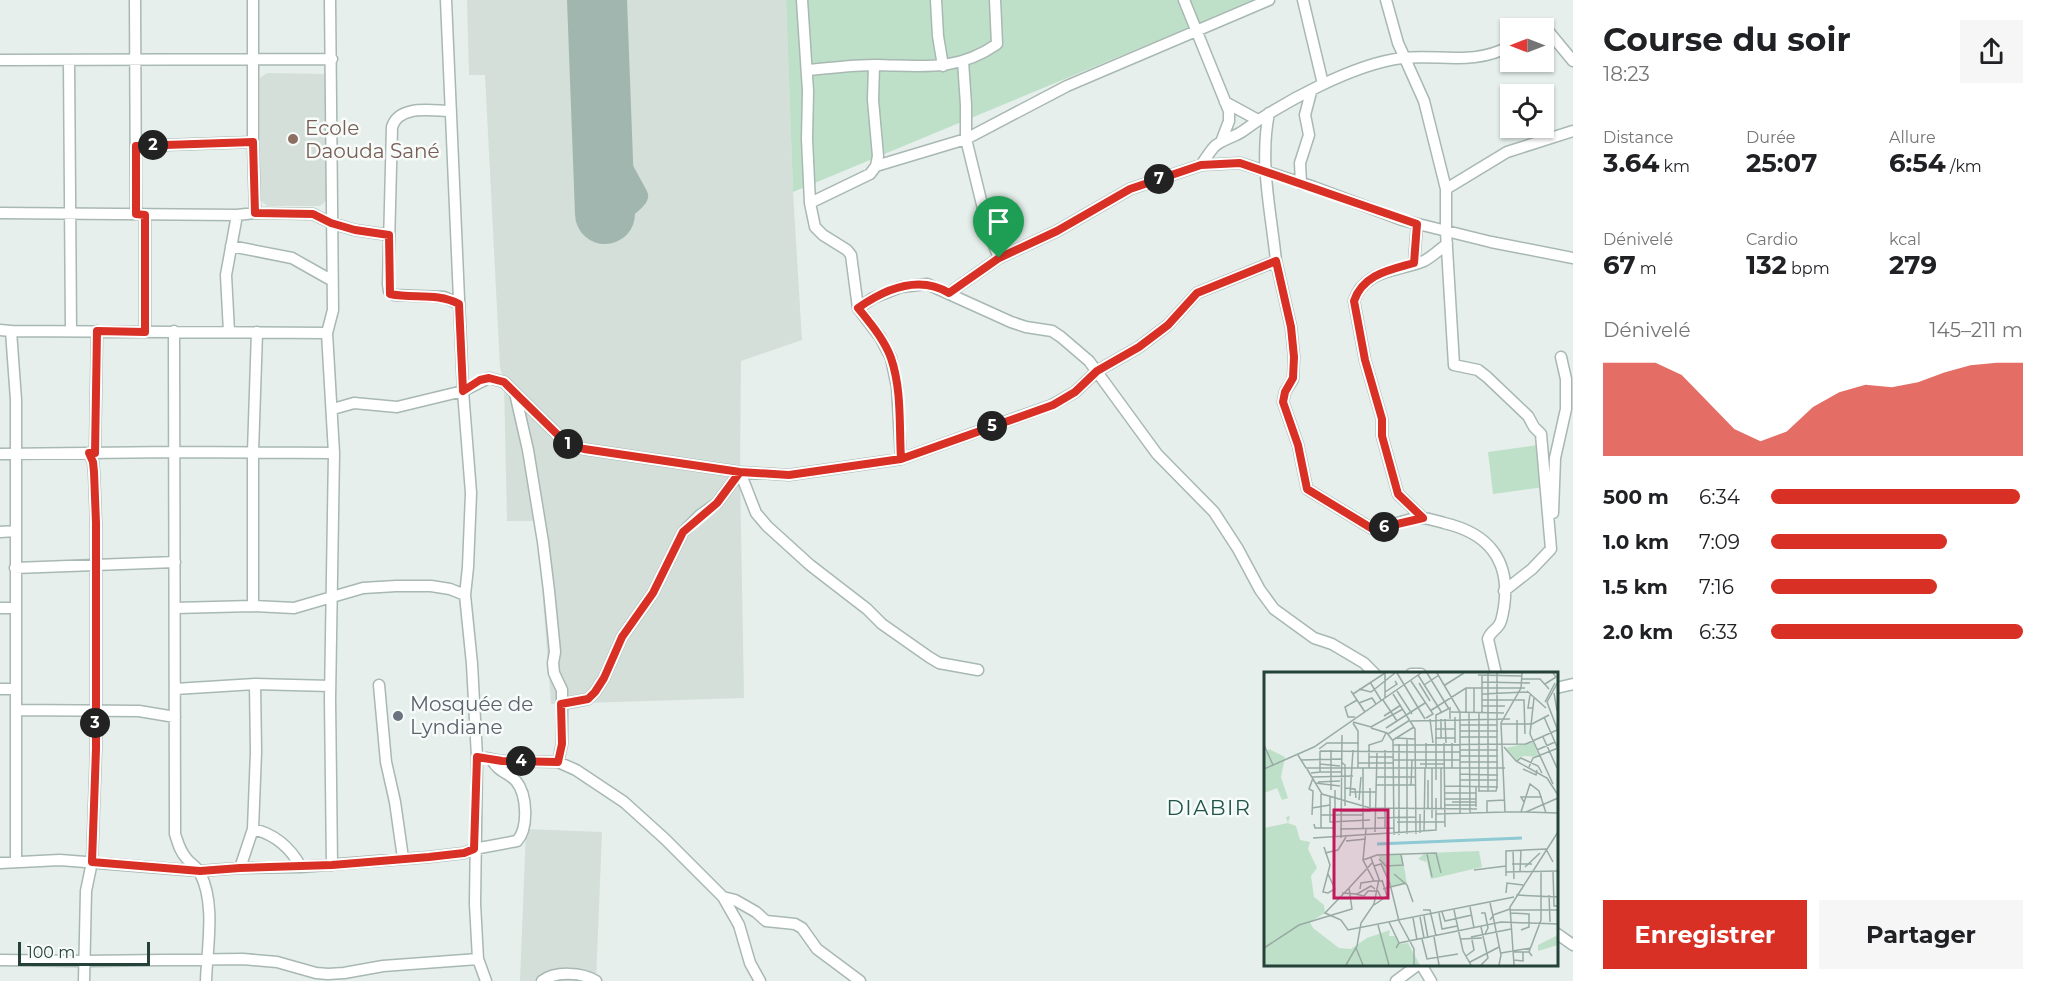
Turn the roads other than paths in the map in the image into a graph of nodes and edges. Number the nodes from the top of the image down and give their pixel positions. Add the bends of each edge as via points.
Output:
1 (135, 0) edge
2 (254, 0) edge
3 (330, 0) edge
4 (446, 0) edge
5 (802, 0) edge
6 (936, 0) edge
7 (995, 0) edge
8 (1184, 0) edge
9 (1269, 0) edge
10 (1303, 0) edge
11 (1386, 0) edge
12 (1197, 30) junction
13 (1554, 38) edge
14 (1500, 50) edge
15 (1404, 58) junction
16 (253, 59) junction
17 (332, 59) junction
18 (0, 60) edge
19 (69, 60) junction
20 (135, 60) junction
21 (963, 61) junction
22 (1573, 61) edge
23 (874, 65) junction
24 (943, 66) junction
25 (807, 69) junction
26 (1323, 84) junction
27 (1311, 92) junction
28 (1225, 102) junction
29 (451, 111) junction
30 (1269, 113) junction
31 (1258, 120) junction
32 (1573, 131) edge
33 (966, 139) junction
34 (253, 142) junction
35 (1221, 142) junction
36 (136, 146) junction
37 (1201, 165) junction
38 (876, 166) junction
39 (1265, 172) junction
40 (1301, 184) junction
41 (1446, 189) junction
42 (810, 204) junction
43 (0, 213) edge
44 (70, 213) junction
45 (255, 213) junction
46 (140, 214) junction
47 (237, 215) junction
48 (331, 223) junction
49 (1417, 224) junction
50 (1446, 232) junction
51 (389, 235) junction
52 (1447, 244) junction
53 (231, 246) junction
54 (999, 258) junction
55 (1573, 258) edge
56 (1276, 261) junction
57 (1414, 263) junction
58 (332, 280) junction
59 (949, 293) junction
60 (459, 304) junction
61 (858, 308) junction
62 (5, 331) edge
63 (71, 331) junction
64 (97, 331) junction
65 (145, 332) junction
66 (174, 332) junction
67 (230, 332) junction
68 (257, 332) junction
69 (327, 333) junction
70 (1561, 357) dead end
71 (1097, 371) junction
72 (463, 391) junction
73 (515, 393) junction
74 (333, 409) junction
75 (174, 452) junction
76 (253, 452) junction
77 (16, 453) junction
78 (92, 453) junction
79 (334, 453) junction
80 (0, 454) edge
81 (901, 459) junction
82 (740, 472) junction
83 (1423, 518) junction
84 (16, 531) junction
85 (1550, 531) junction
86 (0, 532) edge
87 (175, 562) junction
88 (96, 565) junction
89 (15, 568) junction
90 (1504, 591) junction
91 (465, 595) junction
92 (331, 597) junction
93 (253, 606) junction
94 (0, 608) edge
95 (15, 608) junction
96 (175, 608) junction
97 (978, 670) dead end
98 (1373, 672) edge
99 (1496, 672) edge
100 (255, 684) junction
101 (1573, 684) edge
102 (379, 685) dead end
103 (330, 686) junction
104 (1558, 688) edge
105 (0, 689) edge
106 (15, 689) junction
107 (175, 689) junction
108 (561, 704) junction
109 (17, 710) junction
110 (95, 711) junction
111 (175, 717) junction
112 (477, 757) junction
113 (491, 759) junction
114 (558, 762) junction
115 (253, 829) junction
116 (474, 849) junction
117 (403, 858) junction
118 (16, 862) junction
119 (92, 862) junction
120 (0, 863) edge
121 (332, 865) junction
122 (301, 867) junction
123 (240, 868) junction
124 (200, 871) junction
125 (723, 897) junction
126 (1558, 934) edge
127 (1573, 945) edge
128 (207, 959) junction
129 (478, 959) junction
130 (0, 960) edge
131 (85, 962) junction
132 (1416, 966) edge
133 (1422, 966) edge
134 (329, 978) edge
135 (84, 981) edge
136 (206, 981) edge
137 (486, 981) edge
138 (542, 981) edge
139 (596, 981) edge
140 (760, 981) edge
141 (860, 981) edge
142 (1396, 981) edge
143 (1431, 981) edge

1 - 20 street
2 - 16 street
3 - 17 street
4 - 29 street
5 - 25 street
6 - 24 street
7 - 21 street via 997,44
8 - 12 street
9 - 12 street
10 - 26 street
11 - 15 street
12 - 28 street
12 - 33 street via 1067,86
13 - 22 street
14 - 15 street via 1466,59
15 - 26 street via 1377,63
15 - 41 street via 1424,101
16 - 17 street
16 - 20 street
16 - 34 street
17 - 48 street
18 - 19 street
19 - 20 street
19 - 44 street
20 - 36 street
21 - 24 street
21 - 33 street
23 - 24 street
23 - 25 street
23 - 38 street
25 - 42 street
26 - 27 street
27 - 30 street
27 - 40 street via 1305,115 1309,135 1300,163
28 - 31 street
28 - 35 street via 1230,121
29 - 51 street via 415,111 394,119
29 - 60 street
30 - 31 street
30 - 39 street via 1264,137
31 - 35 street
32 - 41 street via 1507,152
33 - 38 street
33 - 54 street
34 - 36 street
34 - 45 street
35 - 37 street
36 - 46 street
37 - 39 street via 1235,162
37 - 54 street via 1130,189 1057,231
38 - 42 street via 870,174
39 - 40 street
39 - 56 street
40 - 49 street
41 - 50 street
42 - 61 street via 815,227 851,255
43 - 44 street
44 - 46 street
44 - 63 street
45 - 47 street
45 - 48 street via 313,214
46 - 47 street
46 - 65 street
47 - 53 street
48 - 51 street
48 - 58 street
49 - 50 street
49 - 57 street
50 - 52 street
50 - 55 street
51 - 60 street via 390,294 444,297
52 - 57 street
52 - 85 street via 1454,365 1479,370 1528,416 1541,434
53 - 58 street via 292,258
53 - 67 street via 226,275
54 - 59 street
56 - 71 street via 1197,293 1168,325
56 - 83 street via 1294,357 1293,378 1283,402 1298,445 1307,489 1371,528
57 - 83 street via 1375,275 1354,301 1398,494
58 - 69 street via 333,310
59 - 61 street via 927,284 915,284 873,297
59 - 71 street via 1011,322 1052,332 1080,352
60 - 72 street
61 - 81 street via 891,358 897,387
62 - 63 street
62 - 77 street via 16,400
63 - 64 street
64 - 65 street
64 - 78 street
65 - 66 street
66 - 67 street
66 - 75 street
67 - 68 street
68 - 69 street
68 - 76 street
69 - 74 street
70 - 85 street via 1566,409 1555,458 1555,504
71 - 81 street via 1075,392 1053,405
71 - 98 street via 1157,454 1214,512 1274,609
72 - 73 street via 489,378 504,382
72 - 74 street via 397,407 354,403
72 - 91 street via 471,493
73 - 82 street via 570,445
73 - 108 street via 543,542 554,673 562,690
74 - 79 street
75 - 76 street
75 - 78 street
75 - 87 street
76 - 79 street
76 - 93 street
77 - 78 street
77 - 80 street
77 - 84 street
78 - 88 street
79 - 92 street
81 - 82 street via 789,475
82 - 97 street via 756,513 810,565 929,657 939,663
82 - 108 street via 717,503 683,532 653,593 622,637 595,692 588,699
83 - 90 street via 1456,525 1486,542 1500,562
84 - 86 street
84 - 89 street
85 - 90 street via 1550,553
87 - 88 street
87 - 96 street
88 - 89 street
88 - 110 street
89 - 95 street
90 - 99 street via 1500,624 1488,639
91 - 92 street via 431,586 363,588
91 - 112 street
92 - 93 street via 294,608
92 - 103 street
93 - 96 street
94 - 95 street
95 - 106 street
96 - 107 street
100 - 103 street
100 - 107 street
100 - 115 street
101 - 104 street
102 - 117 street via 386,762
103 - 121 street
105 - 106 street
106 - 109 street
107 - 111 street
108 - 114 street via 562,744
109 - 110 street
109 - 118 street
110 - 111 street via 139,711
110 - 119 street
111 - 124 street via 175,834 186,858
112 - 113 street
112 - 116 street
113 - 114 street
113 - 116 street via 496,768 516,781 526,819 517,841
114 - 125 street via 624,802
115 - 122 street via 278,838
115 - 123 street
116 - 117 street
116 - 129 street
117 - 121 street
118 - 119 street
118 - 120 street
119 - 124 street
119 - 131 street via 86,891
121 - 122 street
122 - 123 street
123 - 124 street
124 - 128 street via 207,891
125 - 140 street
125 - 141 street via 735,900 766,921 802,928 817,949
126 - 127 street
128 - 131 street
128 - 134 street via 277,962
128 - 136 street
129 - 134 street via 383,966
129 - 137 street
130 - 131 street
131 - 135 street
132 - 142 street
133 - 143 street
138 - 139 street via 560,974

